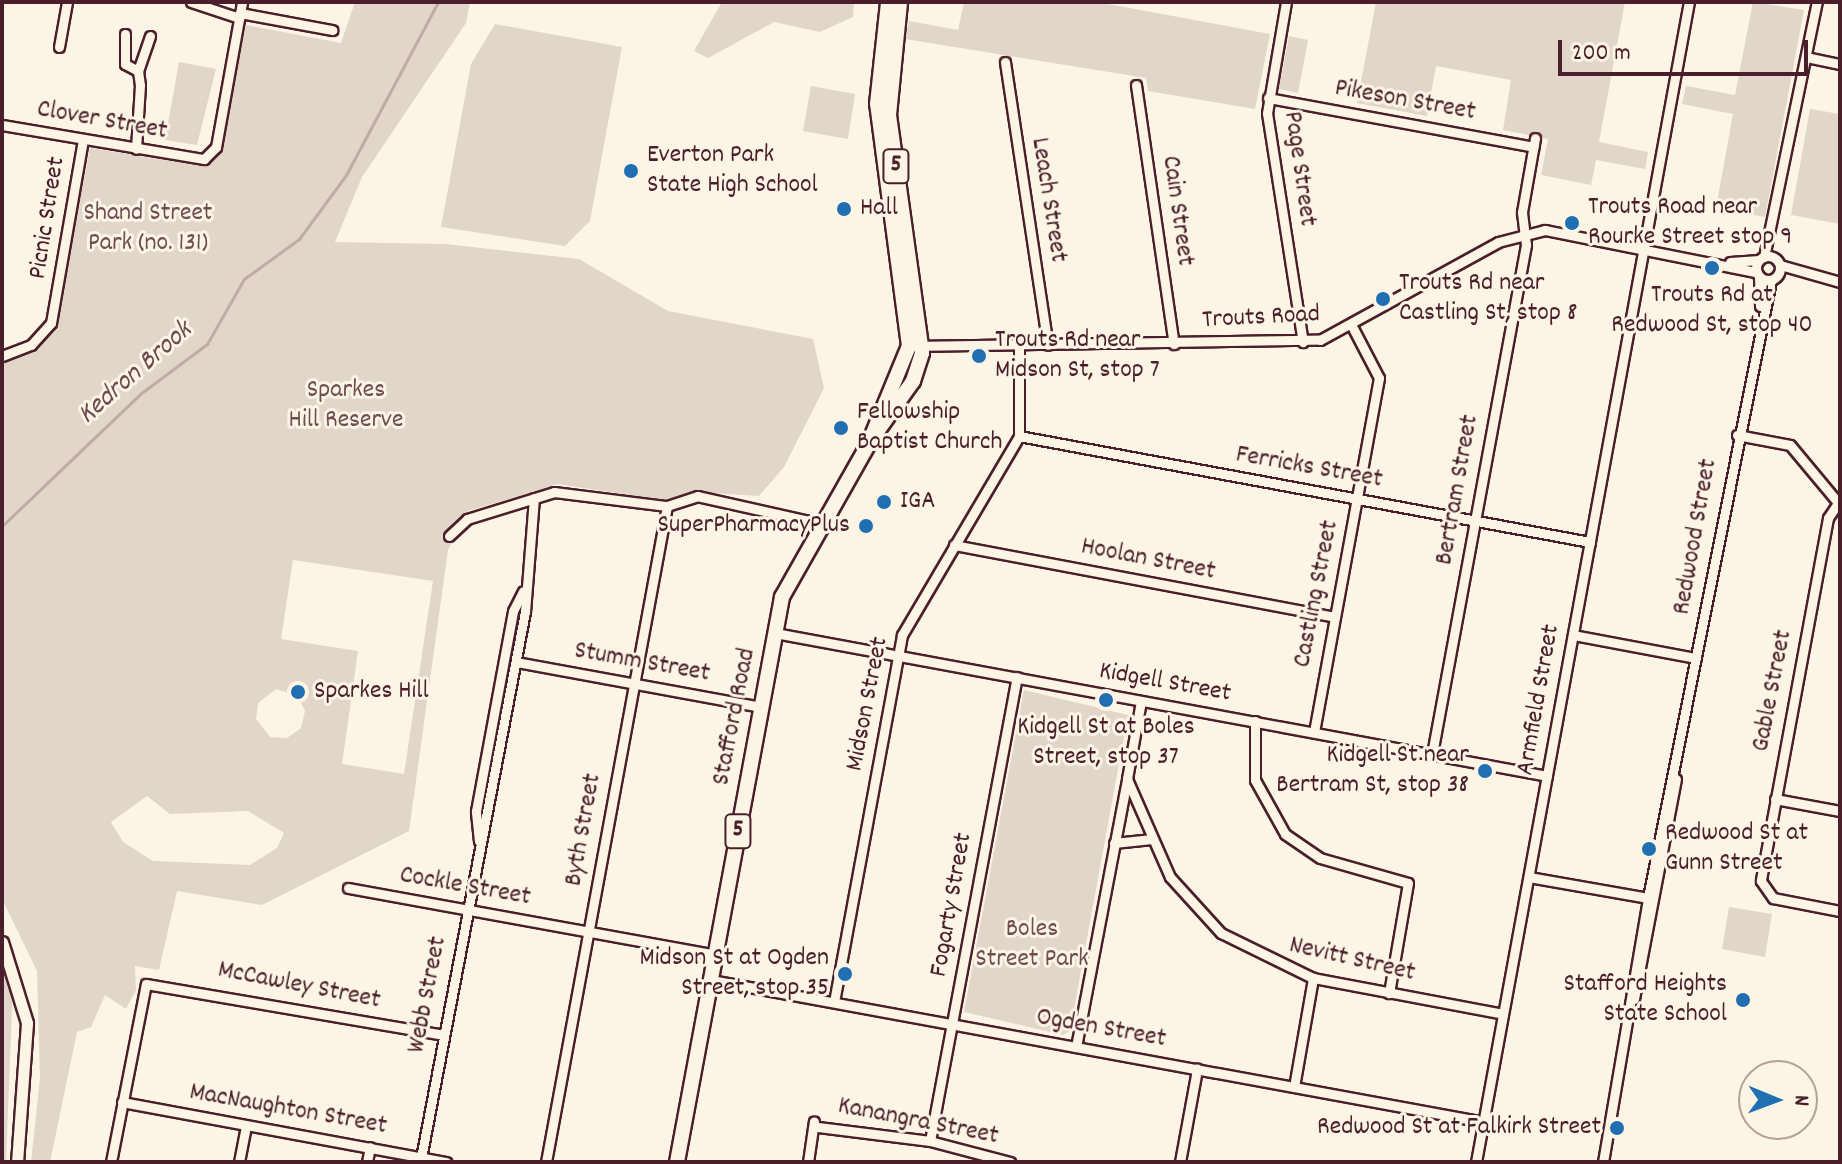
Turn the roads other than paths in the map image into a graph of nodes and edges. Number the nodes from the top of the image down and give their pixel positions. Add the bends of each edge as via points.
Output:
1 (67, 2) edge
2 (191, 2) edge
3 (888, 2) edge
4 (900, 2) edge
5 (1286, 2) edge
6 (1689, 2) edge
7 (1817, 2) edge
8 (240, 11) edge
9 (332, 30) dead end
10 (125, 34) dead end
11 (150, 36) dead end
12 (59, 47) dead end
13 (1811, 58) junction
14 (1005, 62) dead end
15 (1840, 64) edge
16 (138, 71) junction
17 (1136, 85) dead end
18 (1268, 98) junction
19 (2, 125) edge
20 (83, 140) junction
21 (1535, 142) joint
22 (136, 149) junction
23 (1524, 234) junction
24 (1774, 235) junction
25 (1644, 246) junction
26 (1761, 258) junction
27 (1730, 262) junction
28 (1778, 262) junction
29 (1758, 275) junction
30 (1803, 275) junction
31 (1774, 278) junction
32 (1840, 282) edge
33 (1760, 309) junction
34 (1353, 328) junction
35 (1303, 342) junction
36 (1174, 344) junction
37 (1048, 345) junction
38 (916, 346) junction
39 (1019, 346) junction
40 (2, 356) edge
41 (1737, 435) junction
42 (1019, 436) junction
43 (534, 498) junction
44 (1357, 499) junction
45 (1839, 504) edge
46 (667, 506) junction
47 (1475, 521) junction
48 (822, 524) junction
49 (449, 536) dead end
50 (1590, 542) junction
51 (954, 545) junction
52 (523, 591) junction
53 (1334, 617) junction
54 (775, 633) junction
55 (1573, 635) junction
56 (898, 656) junction
57 (1696, 658) junction
58 (516, 662) junction
59 (1017, 677) junction
60 (634, 684) junction
61 (1141, 701) junction
62 (761, 707) junction
63 (1255, 721) junction
64 (1314, 732) junction
65 (1432, 754) junction
66 (1676, 772) junction
67 (1547, 776) junction
68 (1127, 779) junction
69 (1775, 799) junction
70 (1840, 811) edge
71 (1152, 839) junction
72 (479, 841) junction
73 (1114, 843) junction
74 (1529, 877) junction
75 (348, 888) dead end
76 (1648, 898) junction
77 (467, 910) junction
78 (1840, 911) edge
79 (588, 932) junction
80 (2, 942) edge
81 (715, 955) junction
82 (1313, 978) junction
83 (711, 980) junction
84 (1389, 993) junction
85 (834, 1002) junction
86 (1632, 1003) junction
87 (1503, 1014) junction
88 (952, 1024) junction
89 (443, 1035) junction
90 (1076, 1047) junction
91 (1197, 1069) junction
92 (1294, 1087) junction
93 (122, 1102) junction
94 (1484, 1122) junction
95 (246, 1126) junction
96 (930, 1141) junction
97 (370, 1147) junction
98 (421, 1158) junction
99 (17, 1162) edge
100 (111, 1162) edge
101 (239, 1162) edge
102 (367, 1162) edge
103 (446, 1162) edge
104 (546, 1162) edge
105 (677, 1162) edge
106 (808, 1162) edge
107 (1010, 1162) edge
108 (1180, 1162) edge
109 (1476, 1162) edge
110 (1603, 1162) edge

1 - 12 street
2 - 8 street
3 - 38 highway, Stafford Road / 5 via 877,104
4 - 38 highway, Stafford Road / 5 via 889,115
5 - 18 street, Page Street
6 - 25 street, Armfield Street
7 - 13 street
8 - 9 street
8 - 22 street, Clover Street via 216,147 193,160
10 - 16 street via 125,64
11 - 16 street
13 - 15 street
13 - 24 street
14 - 37 street, Leach Street
16 - 22 street
17 - 36 street, Cain Street
18 - 21 street, Pikeson Street
18 - 35 street, Page Street
19 - 20 street, Clover Street
20 - 22 street, Clover Street
20 - 40 street, Picnic Street via 56,303 45,332
21 - 23 street, Bertram Street
23 - 25 street, Trouts Road via 1563,231
23 - 34 street, Trouts Road
23 - 47 street, Bertram Street
24 - 26 street, Redwood Street
24 - 28 street, Redwood Street
25 - 27 street, Trouts Road
25 - 50 street, Armfield Street
26 - 27 street, Trouts Road
26 - 28 street, Trouts Road
26 - 29 street, Redwood Street
27 - 29 street, Trouts Road
28 - 30 street
28 - 31 street, Redwood Street
29 - 31 street, Trouts Road
29 - 33 street, Redwood Street
30 - 31 street
30 - 32 street
31 - 33 street, Redwood Street
33 - 41 street, Redwood Street
34 - 35 street, Trouts Road
34 - 44 street, Castling Street via 1379,375
35 - 36 street, Trouts Road
36 - 37 street, Trouts Road
37 - 39 street, Trouts Road
38 - 39 street, Trouts Road
38 - 48 highway, Stafford Road / 5 via 913,381
39 - 42 street
41 - 45 street via 1790,445
41 - 57 street, Redwood Street
42 - 44 street, Ferricks Street
42 - 51 street, Midson Street
43 - 46 street via 554,492
43 - 49 street via 467,519
43 - 52 street, Webb Street
44 - 47 street, Ferricks Street
44 - 53 street, Castling Street
45 - 69 street, Gable Street via 1828,518
46 - 48 street via 697,496
46 - 60 street, Byth Street
47 - 50 street, Ferricks Street
47 - 65 street, Bertram Street
48 - 54 highway, Stafford Road / 5 via 787,583
50 - 55 street, Armfield Street
51 - 53 street, Hoolan Street
51 - 56 street, Midson Street via 906,626
52 - 58 street, Webb Street
52 - 72 street, Webb Street via 513,611 476,811
53 - 64 street, Castling Street
54 - 56 street, Kidgell Street
54 - 62 highway, Stafford Road / 5
55 - 57 street
55 - 67 street, Armfield Street
56 - 59 street, Kidgell Street
56 - 85 street, Midson Street
57 - 66 street, Redwood Street
58 - 60 street, Stumm Street
58 - 72 street, Webb Street
59 - 61 street, Kidgell Street
59 - 88 street, Fogarty Street
60 - 62 street, Stumm Street
60 - 79 street, Byth Street
61 - 63 street, Kidgell Street
61 - 68 street
62 - 81 highway, Stafford Road / 5
63 - 64 street, Kidgell Street
63 - 84 street via 1255,780 1285,834 1320,858 1408,883
64 - 65 street, Kidgell Street
65 - 67 street, Kidgell Street
66 - 76 street, Redwood Street
66 - 86 street, Redwood Street
67 - 74 street, Armfield Street
68 - 71 street, Nevitt Street
68 - 73 street
69 - 70 street
69 - 78 street, Gable Street via 1763,890
71 - 73 street
71 - 82 street, Nevitt Street via 1179,890 1221,933
72 - 77 street, Webb Street
73 - 90 street
74 - 76 street
74 - 87 street, Armfield Street
75 - 77 street, Cockle Street
76 - 86 street, Redwood Street
77 - 79 street, Cockle Street
77 - 89 street, Webb Street
79 - 81 street, Cockle Street
79 - 104 street, Byth Street
80 - 99 main road via 27,1023
81 - 83 highway, Stafford Road / 5
82 - 84 street, Nevitt Street
82 - 92 street
83 - 85 street, Ogden Street
83 - 105 highway, Stafford Road / 5
84 - 87 street, Nevitt Street
85 - 88 street, Ogden Street
86 - 110 street, Redwood Street
87 - 94 street, Armfield Street
88 - 90 street, Ogden Street
88 - 96 street, Fogarty Street
89 - 93 street, McCawley Street via 146,984
89 - 98 street, Webb Street
90 - 91 street, Ogden Street
91 - 92 street, Ogden Street
91 - 108 street
92 - 94 street, Ogden Street
93 - 95 street, MacNaughton Street
93 - 100 street
94 - 109 street, Armfield Street
95 - 97 street, MacNaughton Street
95 - 101 street
96 - 106 street, Kanangra Street via 816,1124
96 - 107 street, Kanangra Street
97 - 98 street, MacNaughton Street
97 - 102 street
98 - 103 street, MacNaughton Street

